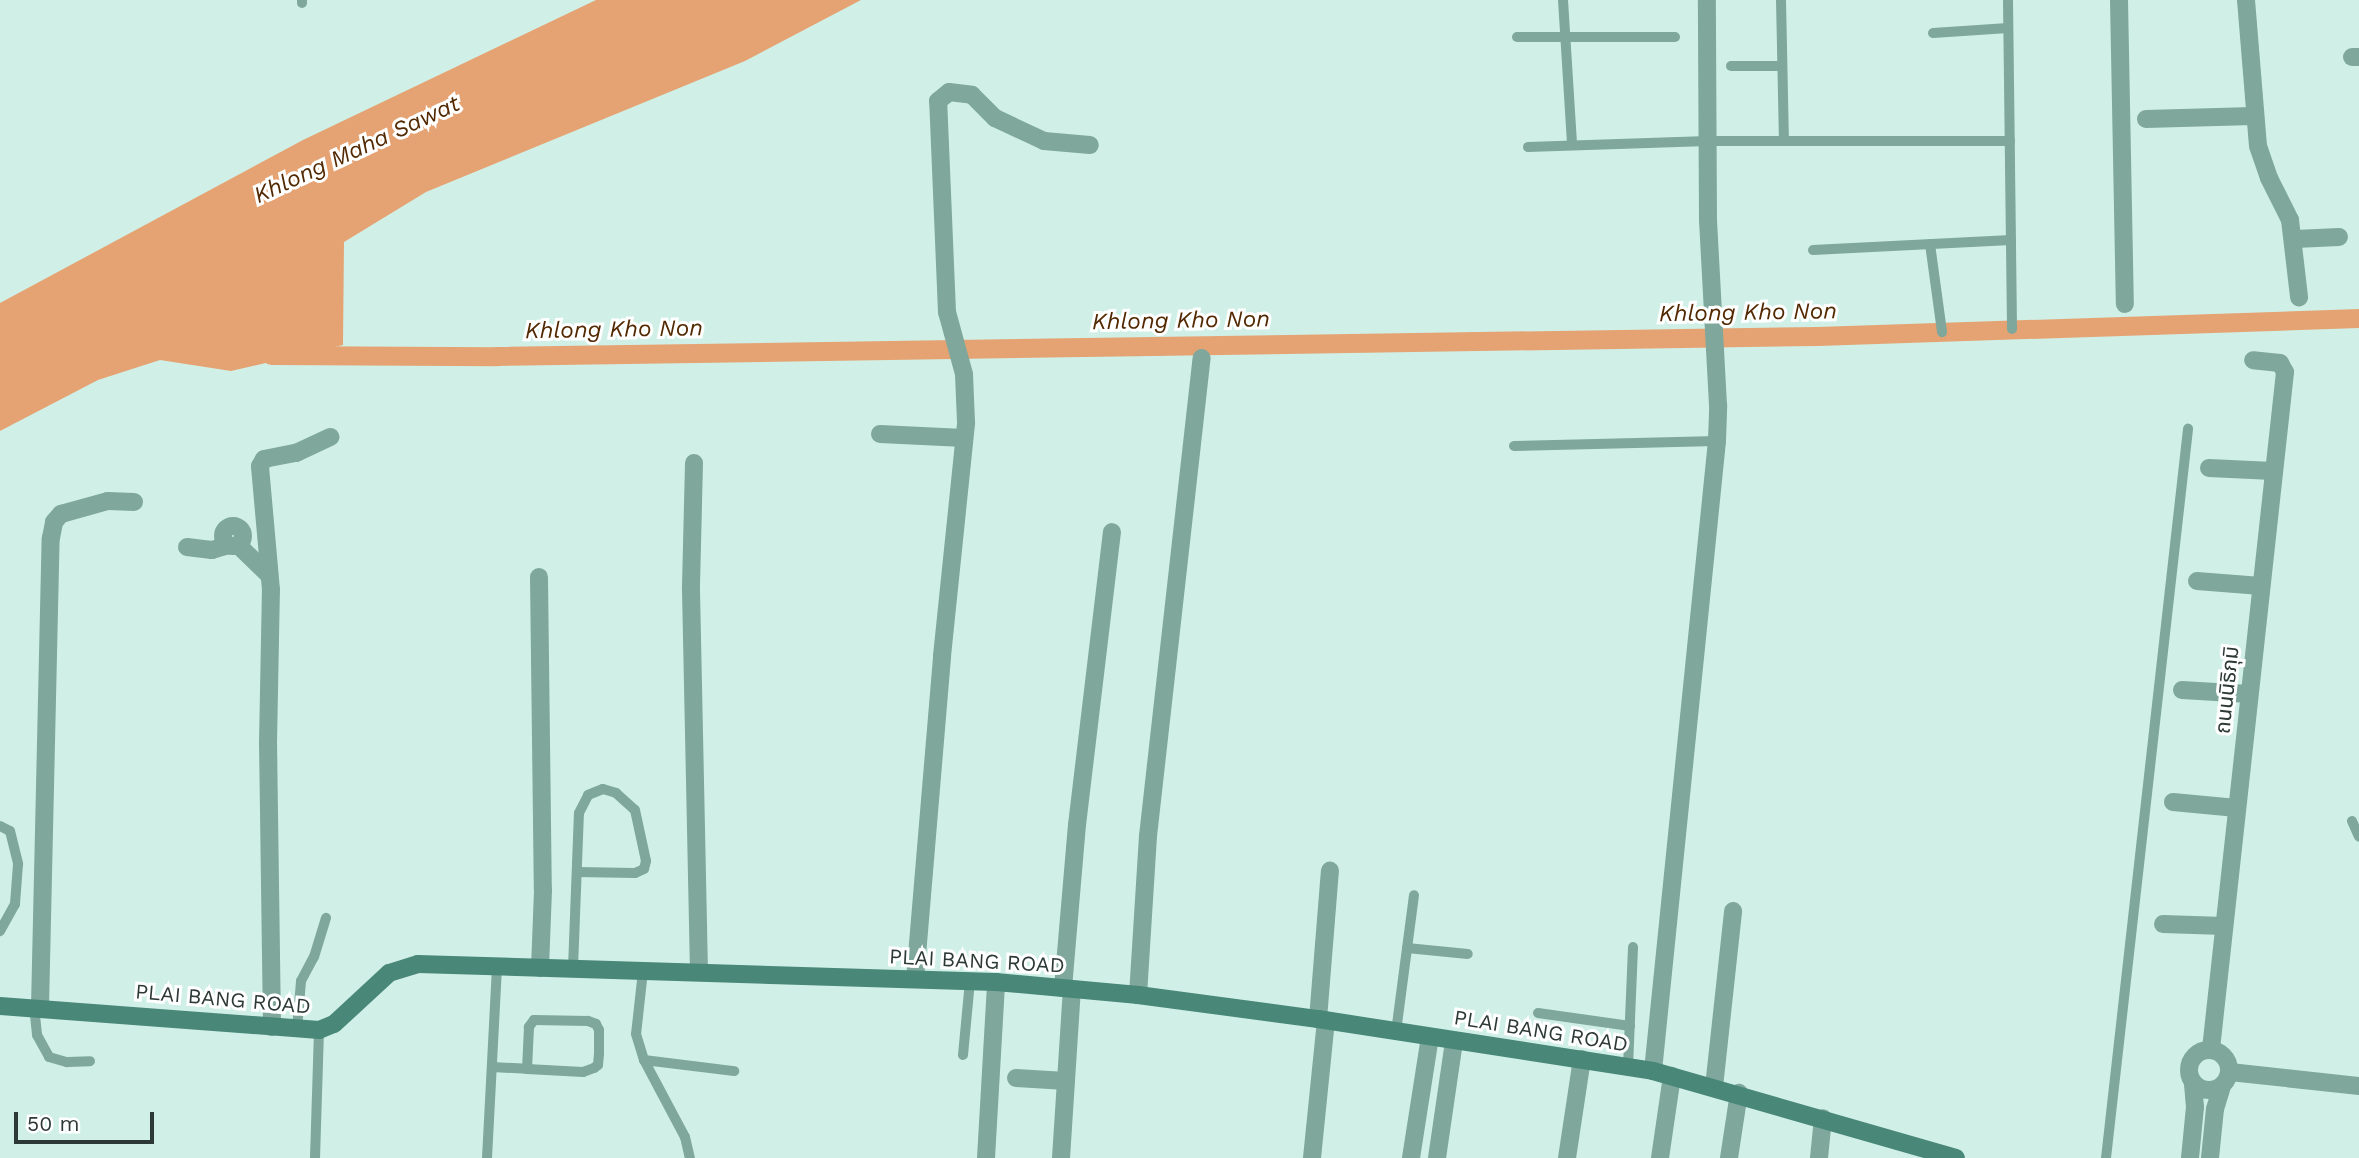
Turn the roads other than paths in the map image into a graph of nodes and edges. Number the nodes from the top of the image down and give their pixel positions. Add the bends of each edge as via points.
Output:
1 (1563, 0) edge
2 (1707, 0) edge
3 (1781, 0) edge
4 (2008, 0) edge
5 (2119, 0) edge
6 (2246, 0) edge
7 (2008, 28) junction
8 (1933, 33) dead end
9 (1517, 37) dead end
10 (1675, 37) dead end
11 (1565, 39) junction
12 (1731, 66) dead end
13 (1782, 66) junction
14 (2253, 116) junction
15 (2146, 119) dead end
16 (1708, 141) junction
17 (1784, 141) junction
18 (2010, 141) junction
19 (1090, 145) dead end
20 (1572, 145) junction
21 (1528, 147) dead end
22 (2339, 237) dead end
23 (2294, 239) junction
24 (2011, 240) junction
25 (1930, 244) junction
26 (1813, 250) dead end
27 (2299, 297) dead end
28 (2125, 304) dead end
29 (2012, 329) dead end
30 (1942, 332) dead end
31 (1202, 358) dead end
32 (2253, 360) dead end
33 (2188, 429) dead end
34 (880, 434) dead end
35 (330, 437) dead end
36 (964, 438) junction
37 (1717, 440) junction
38 (1514, 446) dead end
39 (694, 463) dead end
40 (2209, 468) dead end
41 (2273, 471) junction
42 (134, 502) dead end
43 (1112, 532) dead end
44 (187, 547) dead end
45 (270, 575) junction
46 (539, 577) dead end
47 (2197, 581) dead end
48 (2261, 586) junction
49 (2182, 690) dead end
50 (2249, 694) junction
51 (2173, 802) dead end
52 (2237, 808) junction
53 (2352, 821) dead end
54 (0, 825) edge
55 (2359, 837) edge
56 (1329, 870) dead end
57 (577, 872) junction
58 (1415, 895) dead end
59 (1732, 911) dead end
60 (326, 918) dead end
61 (2163, 924) dead end
62 (2224, 926) junction
63 (0, 930) edge
64 (1633, 947) dead end
65 (1407, 948) junction
66 (1468, 954) dead end
67 (497, 966) junction
68 (540, 968) junction
69 (573, 968) junction
70 (643, 971) junction
71 (699, 972) junction
72 (915, 979) junction
73 (970, 981) junction
74 (996, 982) junction
75 (1068, 988) junction
76 (1139, 995) junction
77 (0, 1006) edge
78 (37, 1006) junction
79 (1538, 1013) dead end
80 (1322, 1020) junction
81 (1630, 1026) junction
82 (272, 1027) junction
83 (297, 1029) junction
84 (319, 1030) junction
85 (1395, 1032) junction
86 (1430, 1037) junction
87 (1454, 1041) junction
88 (2211, 1049) junction
89 (963, 1055) dead end
90 (1582, 1059) junction
91 (644, 1060) junction
92 (90, 1061) dead end
93 (492, 1066) junction
94 (1628, 1067) junction
95 (527, 1069) junction
96 (734, 1071) dead end
97 (1653, 1071) junction
98 (1672, 1076) junction
99 (1016, 1077) dead end
100 (2226, 1079) junction
101 (1066, 1081) junction
102 (2193, 1083) junction
103 (2359, 1086) edge
104 (1714, 1087) junction
105 (1739, 1093) junction
106 (1823, 1118) junction
107 (2190, 1156) edge
108 (1951, 1157) edge
109 (2212, 1157) edge
110 (315, 1158) edge
111 (487, 1158) edge
112 (690, 1158) edge
113 (986, 1158) edge
114 (1061, 1158) edge
115 (1312, 1158) edge
116 (1411, 1158) edge
117 (1437, 1158) edge
118 (1567, 1158) edge
119 (1660, 1158) edge
120 (1729, 1158) edge
121 (1819, 1158) edge
122 (2105, 1158) edge

1 - 11 lane
2 - 16 street
3 - 13 lane
4 - 7 lane
5 - 28 street
6 - 14 street
7 - 8 lane
7 - 18 lane
9 - 11 lane
10 - 11 lane
11 - 20 lane
12 - 13 lane
13 - 17 lane
14 - 15 street
14 - 23 street via 2262,163 2290,220
16 - 17 lane
16 - 20 lane
16 - 37 street
17 - 18 lane
18 - 24 lane
19 - 36 street via 1044,141 995,118 972,95 949,92 938,101 942,246 951,332 962,359
20 - 21 lane
22 - 23 street
23 - 27 street
24 - 25 lane
24 - 29 lane
25 - 26 lane
25 - 30 lane
31 - 76 street via 1148,836
32 - 41 street, ถนนนิธิภุมิ via 2280,363 2285,372
33 - 122 lane
34 - 36 street
35 - 45 street via 296,453 264,459 260,466
36 - 72 street
37 - 38 lane
37 - 97 street
39 - 71 street via 691,590
40 - 41 street
41 - 48 street, ถนนนิธิภุมิ
42 - 78 street via 108,501 61,514 54,522
43 - 75 street via 1077,825
44 - 45 street via 212,550 233,545
45 - 82 street
46 - 68 street
47 - 48 street
48 - 50 street, ถนนนิธิภุมิ
49 - 50 street
50 - 52 street, ถนนนิธิภุมิ
51 - 52 street
52 - 62 street, ถนนนิธิภุมิ
53 - 55 lane
54 - 63 lane via 10,831 18,864 15,904
56 - 80 street
57 - 57 lane via 644,870 635,810 616,793 603,789 588,795 579,813
57 - 69 lane
58 - 65 lane
59 - 104 street
60 - 83 lane via 301,981
61 - 62 street
62 - 88 street, ถนนนิธิภุมิ
64 - 81 lane
65 - 66 lane
65 - 85 lane
67 - 68 street, PLAI BANG ROAD
67 - 84 street, PLAI BANG ROAD via 418,964 389,973 334,1024
67 - 93 lane
68 - 69 street, PLAI BANG ROAD
69 - 70 street, PLAI BANG ROAD
70 - 71 street, PLAI BANG ROAD
70 - 91 lane via 636,1034
71 - 72 street, PLAI BANG ROAD
72 - 73 street, PLAI BANG ROAD
73 - 74 street, PLAI BANG ROAD
73 - 89 lane
74 - 75 street, PLAI BANG ROAD
74 - 113 street
75 - 76 street, PLAI BANG ROAD
75 - 101 street
76 - 80 street, PLAI BANG ROAD
77 - 78 street, PLAI BANG ROAD
78 - 82 street, PLAI BANG ROAD
78 - 92 lane via 37,1035 49,1057
79 - 81 lane
80 - 85 street, PLAI BANG ROAD
80 - 115 street
81 - 94 lane
82 - 83 street, PLAI BANG ROAD
83 - 84 street, PLAI BANG ROAD
84 - 110 lane
85 - 86 street, PLAI BANG ROAD
86 - 87 street, PLAI BANG ROAD
86 - 116 street
87 - 90 street, PLAI BANG ROAD
87 - 117 street
88 - 100 street via 2225,1057
88 - 102 street via 2191,1060 2188,1068
90 - 94 street, PLAI BANG ROAD
90 - 118 street
91 - 96 lane
91 - 112 lane via 685,1137
93 - 95 lane
93 - 111 lane
94 - 97 street, PLAI BANG ROAD
95 - 95 lane via 529,1027 534,1020 596,1024 599,1054 594,1068 583,1072
97 - 98 street, PLAI BANG ROAD
98 - 104 street, PLAI BANG ROAD
98 - 119 street
99 - 101 street
100 - 102 street via 2207,1091
100 - 103 street
100 - 109 street via 2215,1109
101 - 114 street
102 - 107 street
104 - 105 street, PLAI BANG ROAD
105 - 106 street, PLAI BANG ROAD
105 - 120 street
106 - 108 street, PLAI BANG ROAD
106 - 121 street
107 - 109 street

